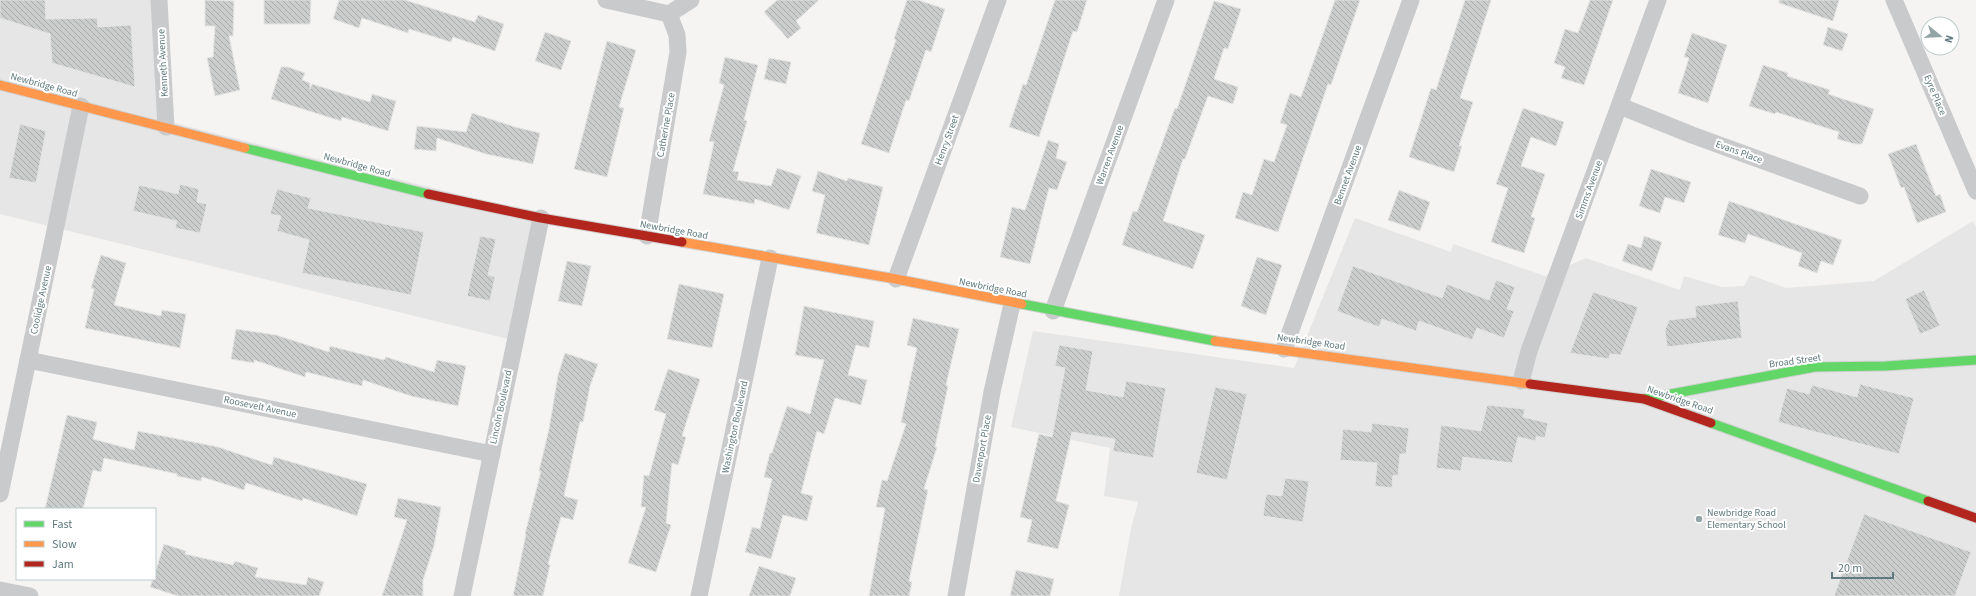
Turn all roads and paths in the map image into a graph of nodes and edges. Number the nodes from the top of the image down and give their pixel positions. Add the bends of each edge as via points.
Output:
1 (159, 0) edge
2 (606, 0) edge
3 (691, 0) edge
4 (998, 0) edge
5 (1166, 0) edge
6 (1411, 0) edge
7 (1658, 0) edge
8 (1894, 0) edge
9 (669, 14) junction
10 (0, 85) edge
11 (82, 106) junction
12 (1620, 106) junction
13 (166, 126) junction
14 (1976, 191) edge
15 (1860, 196) dead end
16 (541, 218) junction
17 (647, 236) junction
18 (770, 258) junction
19 (896, 279) junction
20 (1012, 304) junction
21 (1053, 311) junction
22 (1284, 350) junction
23 (28, 360) junction
24 (1976, 360) edge
25 (1521, 381) junction
26 (1644, 399) junction
27 (492, 454) junction
28 (0, 494) edge
29 (1976, 518) edge
30 (0, 590) edge
31 (30, 596) edge
32 (462, 596) edge
33 (699, 596) edge
34 (956, 596) edge

1 - 13 street, Kenneth Avenue
2 - 9 street
3 - 9 street
4 - 19 street, Henry Street
5 - 21 street, Warren Avenue
6 - 22 street, Bennet Avenue
7 - 12 street, Simms Avenue
8 - 14 street, Eyre Place
9 - 17 street, Catherine Place via 677,35 678,52
10 - 11 main road, Newbridge Road
11 - 13 main road, Newbridge Road
11 - 23 street, Coolidge Avenue
12 - 15 street, Evans Place
12 - 25 street, Simms Avenue via 1529,351
13 - 16 main road, Newbridge Road via 402,188
16 - 17 main road, Newbridge Road
16 - 27 street, Lincoln Boulevard
17 - 18 main road, Newbridge Road
18 - 19 main road, Newbridge Road
18 - 33 street, Washington Boulevard
19 - 20 main road, Newbridge Road
20 - 21 main road, Newbridge Road
20 - 34 street, Davenport Place via 992,392
21 - 22 main road, Newbridge Road via 1194,338
22 - 25 main road, Newbridge Road
23 - 27 street, Roosevelt Avenue
23 - 28 street, Coolidge Avenue
24 - 26 main road, Broad Street via 1886,366 1815,367
25 - 26 main road, Newbridge Road
26 - 29 main road, Newbridge Road
27 - 32 street, Lincoln Boulevard
30 - 31 street

